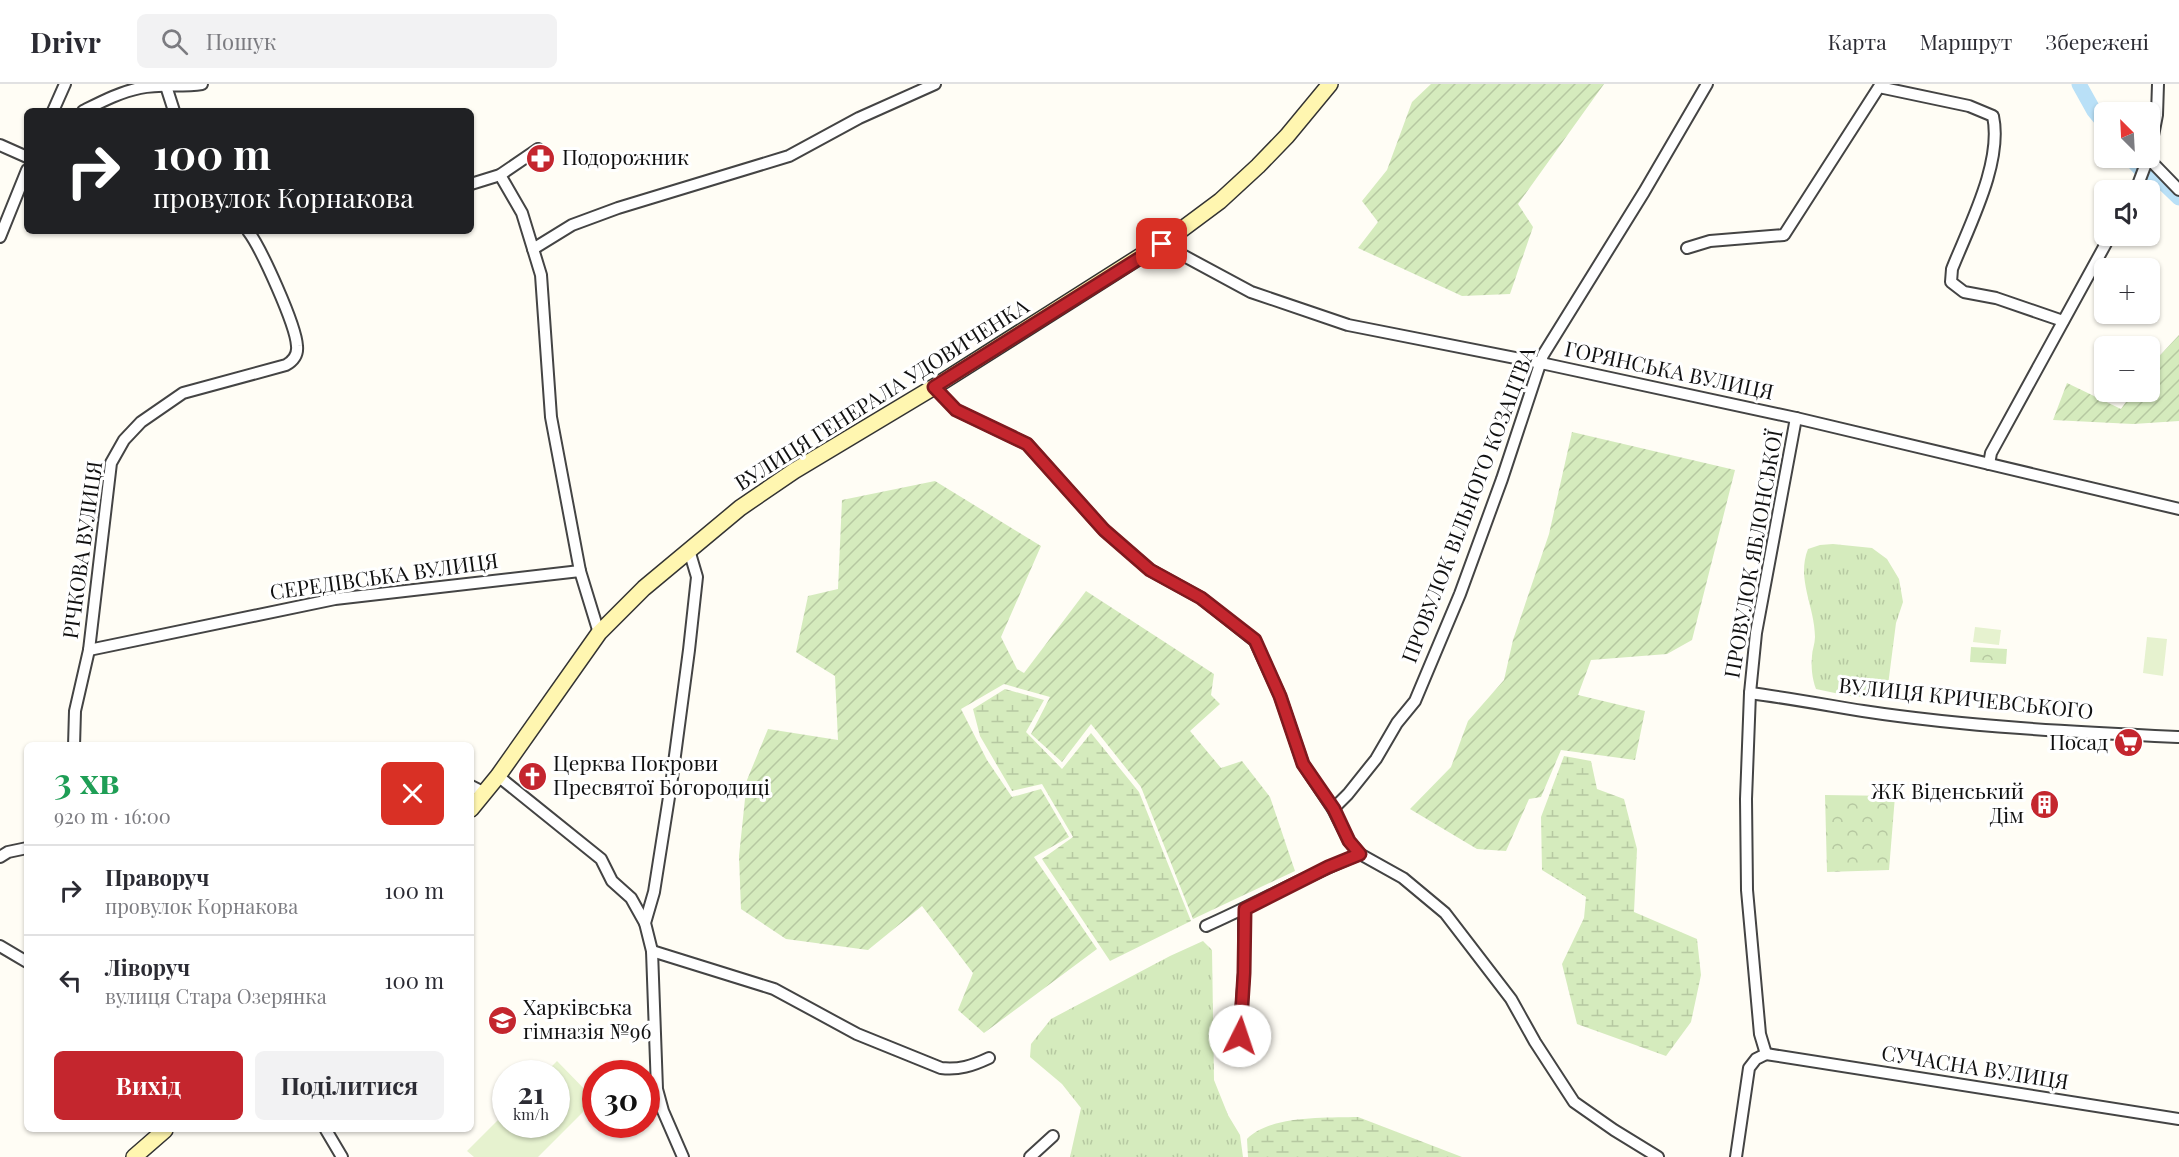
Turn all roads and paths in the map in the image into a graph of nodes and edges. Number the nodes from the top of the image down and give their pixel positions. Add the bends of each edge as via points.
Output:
1 (65, 84) edge
2 (202, 84) edge
3 (935, 84) edge
4 (1330, 84) edge
5 (1707, 84) edge
6 (2158, 84) edge
7 (166, 86) junction
8 (2157, 102) edge
9 (54, 108) edge
10 (88, 108) edge
11 (173, 108) edge
12 (0, 145) edge
13 (538, 149) dead end
14 (24, 156) edge
15 (2158, 168) edge
16 (500, 175) junction
17 (24, 177) edge
18 (474, 183) edge
19 (2179, 190) edge
20 (250, 234) edge
21 (0, 237) edge
22 (1162, 244) junction
23 (2104, 246) edge
24 (1687, 248) dead end
25 (533, 249) junction
26 (2063, 321) junction
27 (1540, 363) junction
28 (934, 387) junction
29 (1796, 418) junction
30 (1989, 464) junction
31 (2179, 509) edge
32 (690, 550) junction
33 (580, 571) junction
34 (599, 633) junction
35 (89, 650) junction
36 (1750, 693) junction
37 (2179, 737) edge
38 (74, 742) edge
39 (498, 776) junction
40 (478, 789) edge
41 (1334, 809) junction
42 (24, 849) edge
43 (1360, 854) junction
44 (0, 857) edge
45 (1245, 909) junction
46 (645, 923) junction
47 (1206, 926) dead end
48 (0, 946) edge
49 (652, 951) junction
50 (24, 960) edge
51 (1766, 1054) junction
52 (1238, 1056) dead end
53 (989, 1058) dead end
54 (2179, 1119) edge
55 (163, 1132) edge
56 (328, 1132) edge
57 (1053, 1136) dead end
58 (134, 1157) edge
59 (342, 1157) edge
60 (683, 1157) edge
61 (1030, 1157) edge
62 (1658, 1157) edge
63 (1736, 1157) edge

1 - 9 street
2 - 7 street
3 - 25 street via 859,118 789,156 618,208 572,225
4 - 22 main road, ВУЛИЦЯ ГЕНЕРАЛА УДОВИЧЕНКА via 1258,166 1220,201
5 - 27 street, ПРОВУЛОК ВІЛЬНОГО КОЗАЦТВА
6 - 8 street
7 - 10 street via 141,87
7 - 11 street
12 - 14 street
13 - 16 street
15 - 19 street
16 - 18 street
16 - 25 street via 522,213
17 - 21 street
20 - 35 street, РІЧКОВА ВУЛИЦЯ via 277,287 297,352 286,365 183,393 141,422 124,440 111,463
22 - 27 street, ГОРЯНСЬКА ВУЛИЦЯ via 1251,292 1348,325
22 - 28 main road, ВУЛИЦЯ ГЕНЕРАЛА УДОВИЧЕНКА
23 - 26 street
24 - 26 street via 1710,241 1784,235 1879,87 1969,106 1993,116 1996,130 1990,170 1952,269 1951,282 1964,292 1996,298
25 - 33 street via 541,274 551,417
26 - 30 street via 1991,453
27 - 29 street, ГОРЯНСЬКА ВУЛИЦЯ
27 - 41 street, ПРОВУЛОК ВІЛЬНОГО КОЗАЦТВА via 1464,584 1415,701 1376,759
28 - 32 main road, ВУЛИЦЯ ГЕНЕРАЛА УДОВИЧЕНКА via 794,471 740,508
28 - 41 street via 956,410 1027,444 1104,530 1150,570 1201,598 1255,640 1280,696 1303,764
29 - 30 street, ГОРЯНСЬКА ВУЛИЦЯ
29 - 36 street, ПРОВУЛОК ЯБЛОНСЬКОЇ via 1756,633
30 - 31 street, ГОРЯНСЬКА ВУЛИЦЯ
32 - 34 main road, ВУЛИЦЯ ГЕНЕРАЛА УДОВИЧЕНКА
32 - 46 street via 697,577 689,650 654,892
33 - 34 street
33 - 35 street, СЕРЕДІВСЬКА ВУЛИЦЯ via 335,599
34 - 39 main road, ВУЛИЦЯ ГЕНЕРАЛА УДОВИЧЕНКА
35 - 38 street, РІЧКОВА ВУЛИЦЯ via 75,711
36 - 37 street, ВУЛИЦЯ КРИЧЕВСЬКОГО via 1953,722
36 - 51 street, ПРОВУЛОК ЯБЛОНСЬКОЇ via 1747,890 1760,1034
39 - 40 main road, ВУЛИЦЯ ГЕНЕРАЛА УДОВИЧЕНКА
39 - 46 street via 601,859 612,881 631,898
41 - 43 street via 1349,841
42 - 44 street
43 - 45 street
43 - 62 street via 1403,878 1445,913 1511,999 1574,1102
45 - 47 street
45 - 52 street
46 - 49 street
48 - 50 street
49 - 53 street via 774,989 857,1034 941,1068 967,1068
49 - 60 street via 657,1089
51 - 54 street, СУЧАСНА ВУЛИЦЯ
51 - 63 street via 1749,1068
55 - 58 main road
56 - 59 street
57 - 61 street

